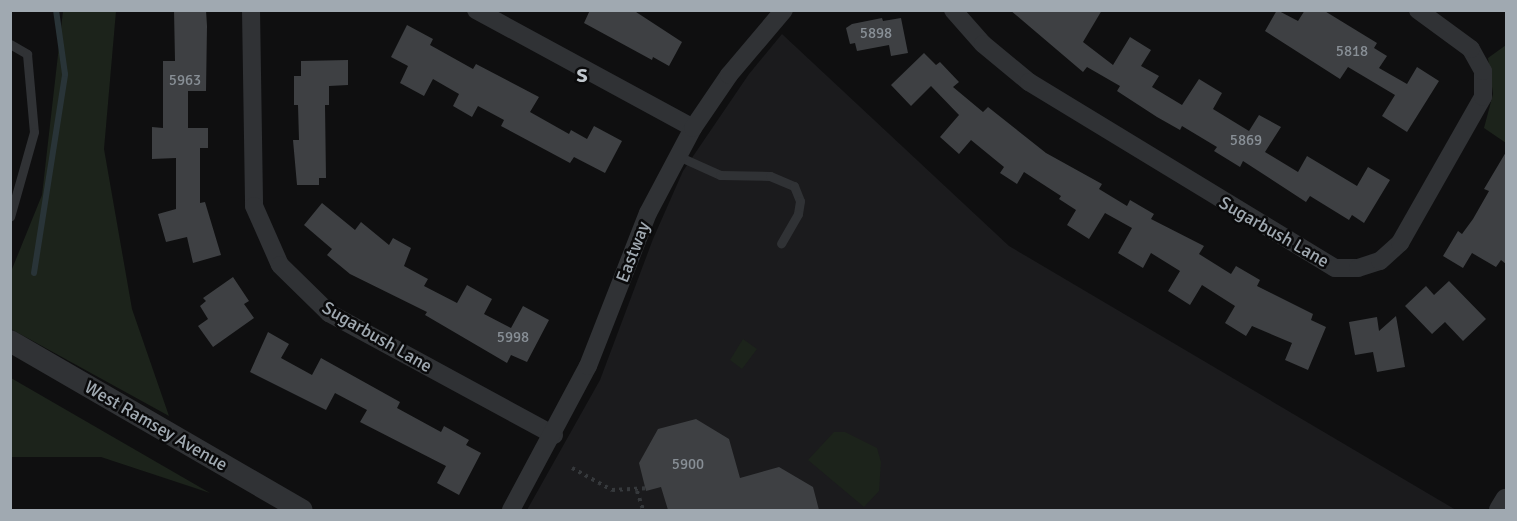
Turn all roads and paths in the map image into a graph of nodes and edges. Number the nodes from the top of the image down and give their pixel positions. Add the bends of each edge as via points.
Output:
1 (251, 10) edge
2 (476, 10) edge
3 (784, 10) edge
4 (953, 10) edge
5 (1418, 10) edge
6 (10, 44) edge
7 (693, 128) junction
8 (678, 156) junction
9 (10, 217) edge
10 (782, 244) dead end
11 (10, 341) edge
12 (554, 435) junction
13 (572, 468) dead end
14 (646, 488) dead end
15 (637, 491) junction
16 (1506, 500) edge
17 (301, 510) edge
18 (511, 510) edge
19 (643, 510) edge
20 (1500, 510) edge

1 - 12 street, Sugarbush Lane via 254,206 280,265 329,313
2 - 7 street
3 - 7 street, Eastway via 729,75
4 - 5 street, Sugarbush Lane via 983,44 1029,81 1335,268 1358,268 1380,261 1400,243 1483,97 1483,71 1472,49
6 - 9 lane via 27,54 34,132
7 - 8 street, Eastway
8 - 10 lane via 720,175 770,176 794,186 800,201 798,214
8 - 12 street, Eastway via 648,213 588,366
11 - 17 street, West Ramsey Avenue
12 - 18 street, Eastway
13 - 15 path via 612,490
14 - 15 path
15 - 19 path
16 - 20 street

